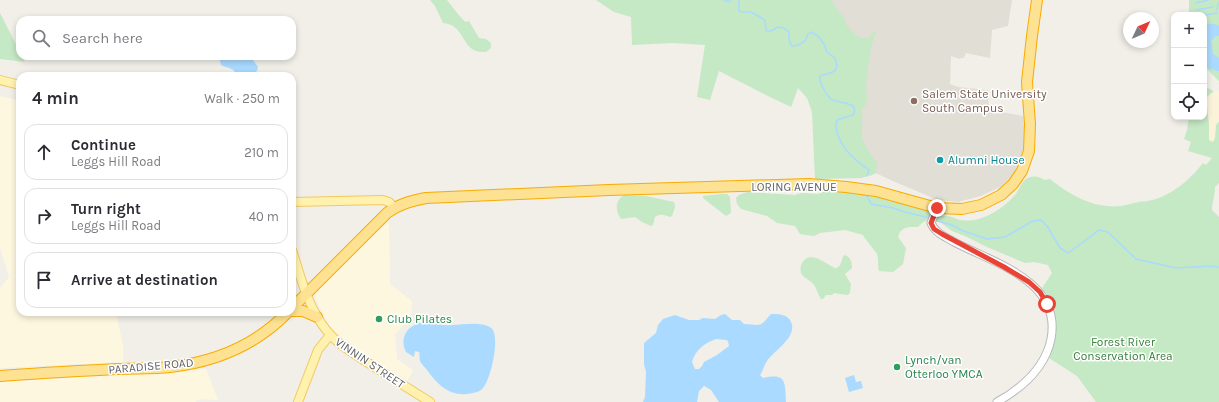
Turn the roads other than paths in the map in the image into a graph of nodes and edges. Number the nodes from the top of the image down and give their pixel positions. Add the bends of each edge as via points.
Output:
1 (1037, 0) edge
2 (0, 80) edge
3 (16, 84) edge
4 (296, 202) edge
5 (395, 208) junction
6 (936, 211) junction
7 (296, 264) edge
8 (306, 293) junction
9 (296, 304) edge
10 (296, 312) edge
11 (285, 316) edge
12 (317, 317) junction
13 (330, 335) junction
14 (0, 376) edge
15 (298, 402) edge
16 (430, 402) edge
17 (997, 402) edge

1 - 6 highway, LORING AVENUE via 1027,82 1030,144 1022,171 1007,190 994,199 962,209
2 - 3 main road
4 - 5 main road via 383,200
5 - 6 highway, LORING AVENUE via 410,201 426,198 809,184 876,192
5 - 8 highway via 379,220
6 - 17 street via 931,223 934,229 1029,282 1040,292 1047,304 1052,332 1044,359 1026,383
7 - 8 main road, VINNIN STREET
8 - 9 highway
8 - 12 main road, VINNIN STREET
10 - 12 highway via 303,311
11 - 14 highway, PARADISE ROAD via 266,332 238,349 210,360 159,368
12 - 13 main road, VINNIN STREET
13 - 15 main road via 318,350
13 - 16 main road, VINNIN STREET

